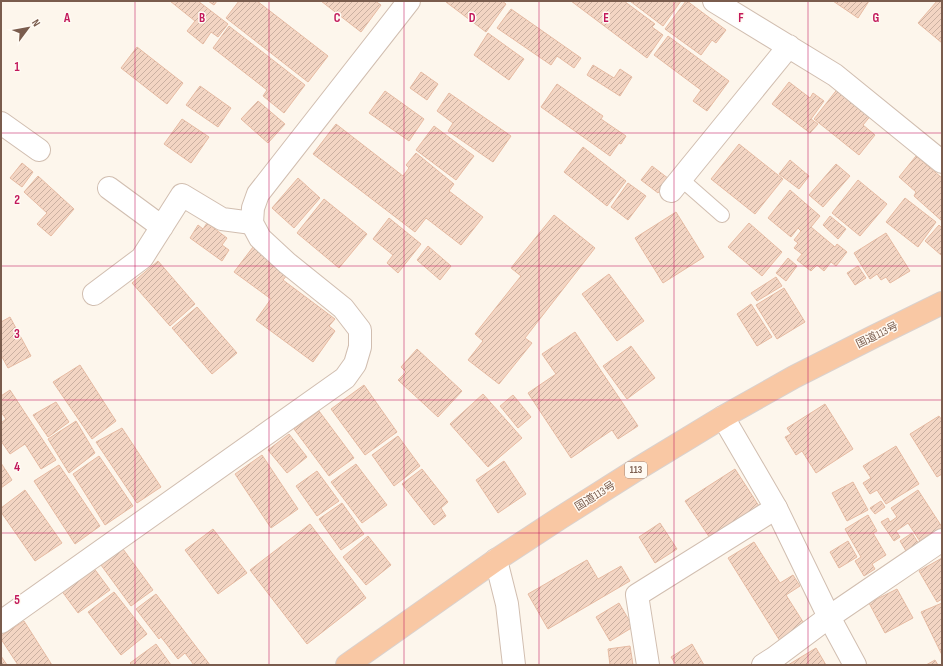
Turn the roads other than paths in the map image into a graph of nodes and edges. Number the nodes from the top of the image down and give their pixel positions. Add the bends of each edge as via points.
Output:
1 (410, 1) edge
2 (714, 1) edge
3 (789, 46) junction
4 (1, 123) edge
5 (39, 150) dead end
6 (942, 162) edge
7 (676, 185) joint
8 (109, 188) dead end
9 (722, 215) dead end
10 (252, 223) junction
11 (162, 226) junction
12 (94, 294) dead end
13 (942, 303) edge
14 (723, 417) junction
15 (776, 508) junction
16 (942, 540) edge
17 (496, 560) junction
18 (829, 617) junction
19 (1, 622) edge
20 (771, 663) edge
21 (347, 665) edge
22 (514, 665) edge
23 (648, 665) edge
24 (855, 665) edge

1 - 10 street via 258,194 253,208
2 - 3 street
3 - 6 street via 835,75
3 - 7 street
4 - 5 street
7 - 9 lane
8 - 11 street
10 - 11 street via 222,219 182,195
10 - 19 street via 260,238 343,308 360,330 360,347 355,364 345,378
11 - 12 street via 142,258
13 - 14 highway, 国道113号 / 113 via 794,377
14 - 15 street
14 - 17 highway, 国道113号 / 113
15 - 18 street
15 - 23 street via 636,595
16 - 18 street
17 - 21 highway, 国道113号 / 113
17 - 22 street via 507,604
18 - 20 street
18 - 24 street

